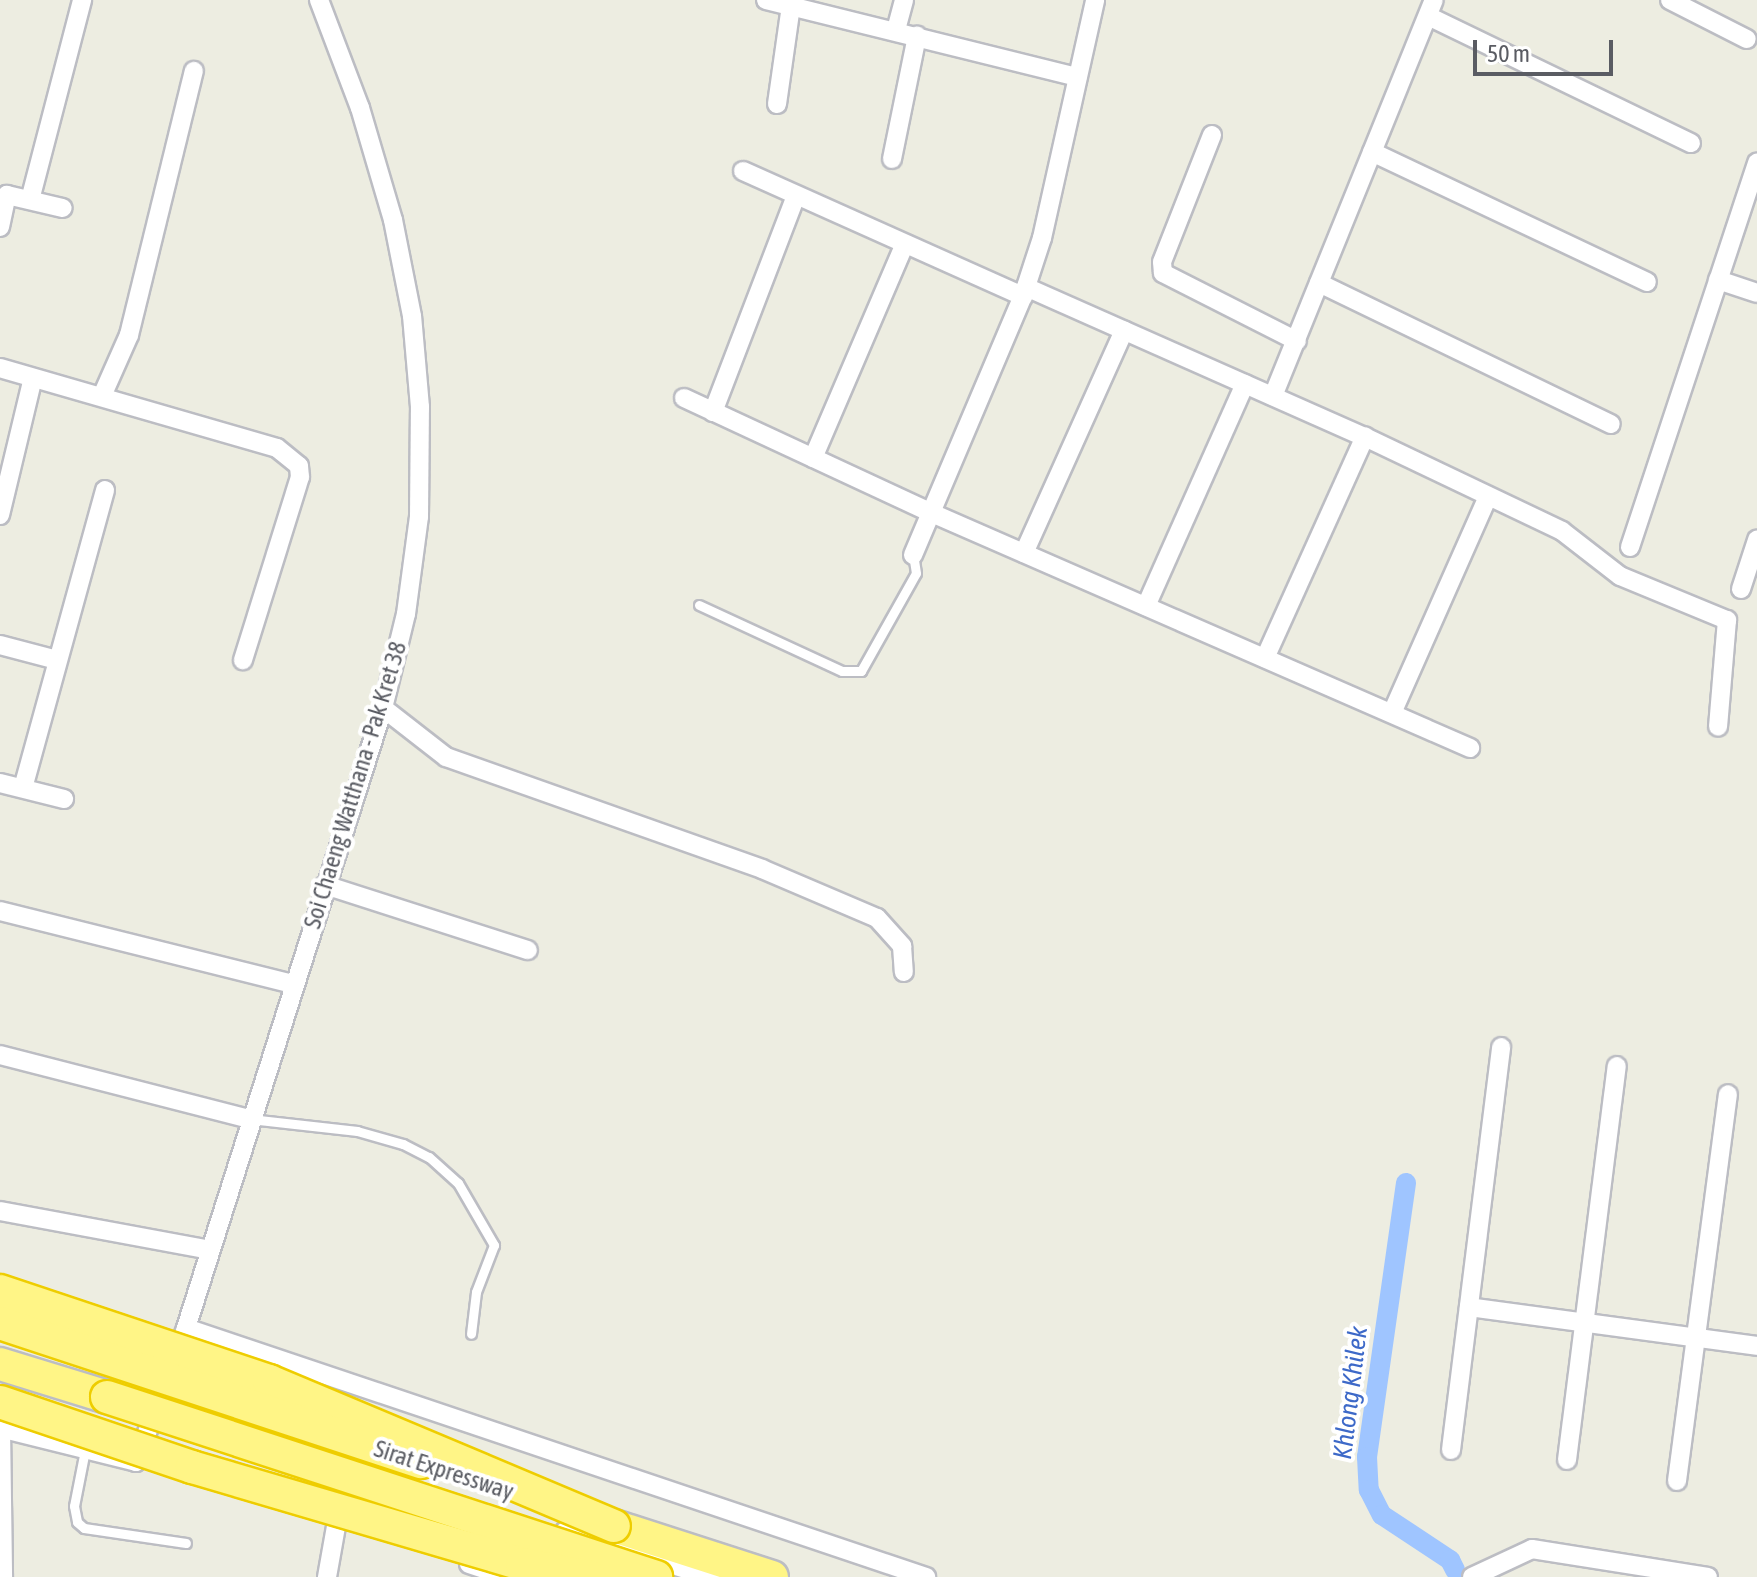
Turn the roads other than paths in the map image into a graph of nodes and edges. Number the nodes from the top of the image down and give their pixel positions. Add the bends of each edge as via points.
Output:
1 (82, 0) edge
2 (319, 0) edge
3 (766, 0) edge
4 (904, 0) edge
5 (1095, 0) edge
6 (1670, 0) edge
7 (791, 6) junction
8 (1431, 8) edge
9 (896, 30) junction
10 (917, 36) junction
11 (1747, 39) dead end
12 (194, 71) dead end
13 (1078, 77) junction
14 (777, 104) dead end
15 (1212, 135) dead end
16 (1691, 143) dead end
17 (1372, 152) junction
18 (892, 159) dead end
19 (1757, 162) edge
20 (743, 171) dead end
21 (796, 196) junction
22 (30, 200) junction
23 (63, 208) dead end
24 (0, 227) edge
25 (904, 246) junction
26 (1718, 280) junction
27 (1647, 282) dead end
28 (1319, 283) junction
29 (1025, 292) junction
30 (1757, 293) edge
31 (1124, 330) junction
32 (1297, 341) junction
33 (0, 368) edge
34 (33, 378) junction
35 (1245, 384) junction
36 (102, 396) junction
37 (1273, 396) junction
38 (684, 398) dead end
39 (713, 412) junction
40 (1611, 424) dead end
41 (1365, 437) junction
42 (813, 458) junction
43 (105, 490) dead end
44 (1488, 496) junction
45 (934, 514) junction
46 (0, 515) edge
47 (1757, 540) edge
48 (1630, 547) dead end
49 (1024, 553) junction
50 (913, 555) joint
51 (1741, 589) dead end
52 (699, 605) dead end
53 (1146, 606) junction
54 (0, 645) edge
55 (1265, 658) junction
56 (57, 660) junction
57 (243, 660) dead end
58 (383, 708) junction
59 (1392, 713) junction
60 (1718, 727) dead end
61 (1470, 748) dead end
62 (0, 783) edge
63 (23, 788) junction
64 (64, 799) dead end
65 (325, 885) junction
66 (0, 911) edge
67 (528, 950) dead end
68 (904, 972) dead end
69 (292, 984) junction
70 (1501, 1047) dead end
71 (0, 1055) edge
72 (1617, 1066) dead end
73 (1728, 1094) dead end
74 (250, 1119) junction
75 (0, 1211) edge
76 (210, 1250) junction
77 (0, 1270) edge
78 (0, 1291) edge
79 (0, 1304) edge
80 (1469, 1307) junction
81 (0, 1323) edge
82 (1584, 1323) junction
83 (186, 1328) junction
84 (471, 1334) dead end
85 (1696, 1338) junction
86 (1757, 1346) edge
87 (0, 1355) edge
88 (0, 1364) edge
89 (110, 1382) junction
90 (0, 1402) edge
91 (158, 1404) junction
92 (0, 1428) edge
93 (146, 1437) junction
94 (85, 1450) junction
95 (1451, 1450) dead end
96 (1567, 1460) dead end
97 (1677, 1481) dead end
98 (337, 1521) junction
99 (614, 1526) junction
100 (186, 1543) dead end
101 (3, 1577) edge
102 (327, 1577) edge
103 (508, 1577) edge
104 (590, 1577) edge
105 (656, 1577) edge
106 (711, 1577) edge
107 (772, 1577) edge
108 (926, 1577) edge
109 (1472, 1577) edge
110 (1708, 1577) edge

1 - 22 street
2 - 58 street, Soi Chaeng Watthana - Pak Kret 38 via 360,108 393,220 418,376 419,517 406,614
3 - 7 street
4 - 9 street
5 - 13 street
6 - 11 street
7 - 9 street
7 - 14 street
8 - 16 street
8 - 17 street
9 - 10 street
10 - 13 street
10 - 18 street
12 - 36 street via 129,335
13 - 29 street
15 - 32 street via 1162,262 1163,273
17 - 27 street
17 - 28 street
19 - 26 street
20 - 21 street
21 - 25 street
21 - 39 street
22 - 23 street
22 - 24 street via 7,195
25 - 29 street
25 - 42 street
26 - 30 street
26 - 48 street
28 - 32 street
28 - 40 street
29 - 31 street
29 - 45 street
31 - 35 street
31 - 49 street
32 - 37 street
33 - 34 street
34 - 36 street
34 - 46 street
35 - 37 street
35 - 53 street
36 - 57 street via 277,448 299,466 300,477
37 - 41 street
38 - 39 street
39 - 42 street
41 - 44 street
41 - 55 street
42 - 45 street
43 - 56 street
44 - 59 street
44 - 60 street via 1562,531 1620,576 1727,620
45 - 49 street
45 - 50 street
47 - 51 street
49 - 53 street
50 - 52 lane via 916,573 861,671 842,671
53 - 55 street
54 - 56 street
55 - 59 street
56 - 63 street
58 - 65 street, Soi Chaeng Watthana - Pak Kret 38
58 - 68 street via 446,757 762,869 877,918 902,946
59 - 61 street
62 - 63 street
63 - 64 street
65 - 67 street
65 - 69 street, Soi Chaeng Watthana - Pak Kret 38
66 - 69 street
69 - 74 street, Soi Chaeng Watthana - Pak Kret 38
70 - 80 street
71 - 74 street
72 - 82 street
73 - 85 street
74 - 76 street, Soi Chaeng Watthana - Pak Kret 38
74 - 84 lane via 357,1131 403,1144 429,1157 458,1183 494,1245 476,1292
75 - 76 street
76 - 83 street, Soi Chaeng Watthana - Pak Kret 38
77 - 79 street via 7,1281
78 - 99 highway, bridge via 269,1381
79 - 89 street via 26,1314 82,1353
80 - 82 street
80 - 95 street
81 - 89 highway, bridge
82 - 85 street
82 - 96 street
83 - 91 street, Soi Chaeng Watthana - Pak Kret 38
83 - 108 street
85 - 86 street
85 - 97 street
87 - 89 street
88 - 89 highway
89 - 91 street
89 - 99 highway, Sirat Expressway, bridge
89 - 105 highway, Sirat Expressway, bridge
90 - 104 highway, bridge via 192,1467 522,1564
91 - 93 street, Soi Chaeng Watthana - Pak Kret 38
91 - 106 street
92 - 94 street
92 - 101 street
93 - 94 street via 136,1462
93 - 98 street via 314,1492 333,1505
94 - 100 lane via 76,1490 77,1522 84,1528
98 - 102 street
98 - 103 street
99 - 107 highway, Sirat Expressway
109 - 110 street via 1532,1549

